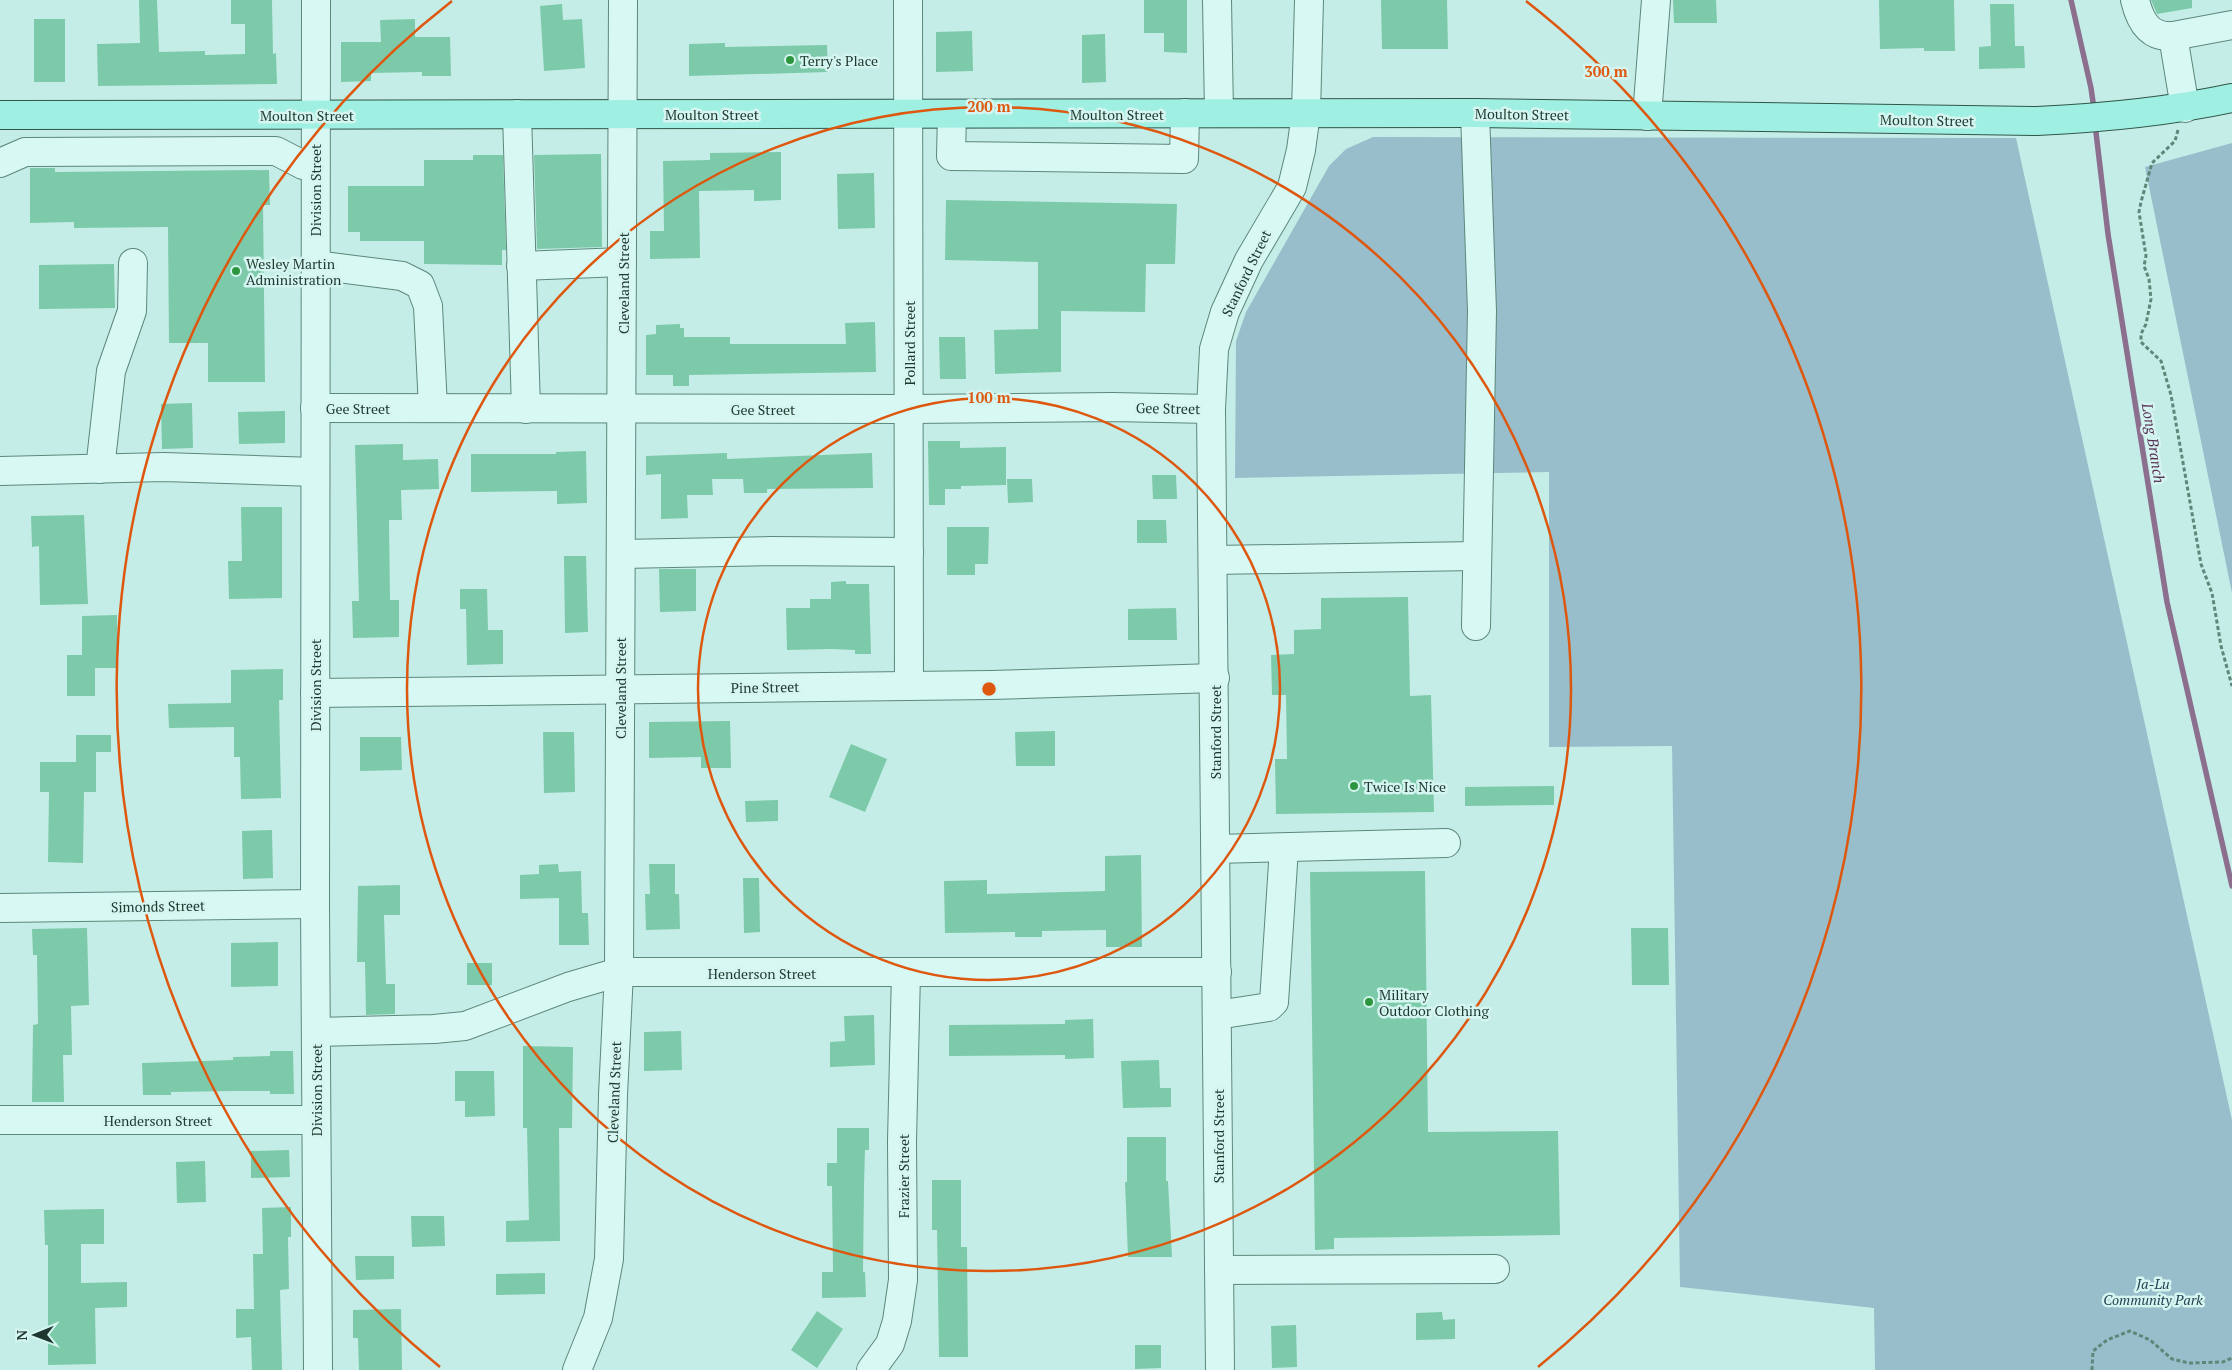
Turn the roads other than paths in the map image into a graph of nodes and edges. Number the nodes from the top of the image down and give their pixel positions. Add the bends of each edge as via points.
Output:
1 (316, 0) edge
2 (623, 0) edge
3 (908, 0) edge
4 (1217, 0) edge
5 (1309, 0) edge
6 (1656, 0) edge
7 (2136, 0) edge
8 (2232, 25) edge
9 (2173, 36) junction
10 (2232, 98) edge
11 (2178, 109) junction
12 (1185, 113) junction
13 (1218, 113) junction
14 (1306, 113) junction
15 (1475, 113) junction
16 (517, 114) junction
17 (622, 114) junction
18 (909, 114) junction
19 (952, 114) junction
20 (0, 115) edge
21 (315, 115) junction
22 (1647, 116) junction
23 (0, 163) edge
24 (315, 167) junction
25 (622, 262) junction
26 (133, 264) dead end
27 (315, 265) junction
28 (522, 266) junction
29 (315, 408) junction
30 (433, 408) junction
31 (526, 409) junction
32 (623, 409) junction
33 (909, 409) junction
34 (1211, 409) junction
35 (100, 469) junction
36 (0, 471) edge
37 (315, 472) junction
38 (909, 552) junction
39 (621, 554) junction
40 (1477, 556) junction
41 (1213, 560) junction
42 (1476, 626) dead end
43 (1215, 678) junction
44 (909, 686) junction
45 (620, 689) junction
46 (315, 693) junction
47 (1446, 843) dead end
48 (1284, 848) junction
49 (1216, 849) junction
50 (315, 904) junction
51 (0, 908) edge
52 (619, 972) junction
53 (1217, 972) junction
54 (906, 973) junction
55 (1217, 1015) junction
56 (316, 1032) junction
57 (0, 1120) edge
58 (316, 1120) junction
59 (1219, 1270) junction
60 (1495, 1270) dead end
61 (318, 1370) edge
62 (577, 1370) edge
63 (871, 1370) edge
64 (1220, 1370) edge

1 - 21 street, Division Street
2 - 17 street, Cleveland Street
3 - 18 street, Pollard Street
4 - 13 street
5 - 14 street, Stanford Street
6 - 22 street
7 - 9 street via 2143,24 2162,37
8 - 9 street
9 - 11 street
10 - 11 main road, Moulton Street
11 - 22 main road, Moulton Street via 2106,118 2037,121
12 - 13 main road, Moulton Street
12 - 19 main road, Moulton Street
12 - 19 street via 1184,159 951,156
13 - 14 main road, Moulton Street
14 - 15 main road, Moulton Street
14 - 34 street, Stanford Street via 1302,150 1292,187 1250,260 1225,312 1214,349
15 - 22 main road, Moulton Street
15 - 40 street via 1482,311
16 - 17 main road, Moulton Street
16 - 21 main road, Moulton Street
16 - 28 street
17 - 18 main road, Moulton Street
17 - 25 street, Cleveland Street
18 - 19 main road, Moulton Street
18 - 33 street, Pollard Street
20 - 21 main road, Moulton Street
21 - 24 street, Division Street
23 - 24 street via 25,152 276,151 303,166
24 - 27 street, Division Street
25 - 28 street
25 - 32 street, Cleveland Street
26 - 35 street via 132,311 112,371
27 - 29 street, Division Street
27 - 30 street via 402,276 420,284 428,306
28 - 31 street
29 - 30 street, Gee Street
29 - 37 street, Division Street
30 - 31 street, Gee Street
31 - 32 street, Gee Street
32 - 33 street, Gee Street
32 - 39 street, Cleveland Street
33 - 34 street, Gee Street
33 - 38 street, Pollard Street
34 - 41 street, Stanford Street
35 - 36 street
35 - 37 street via 164,467
37 - 46 street, Division Street
38 - 39 street
38 - 44 street, Pollard Street
39 - 45 street, Cleveland Street
40 - 41 street
40 - 42 street
41 - 43 street, Stanford Street
43 - 44 street, Pine Street
43 - 49 street, Stanford Street
44 - 45 street, Pine Street
45 - 46 street, Pine Street
45 - 52 street, Cleveland Street
46 - 50 street, Division Street
47 - 48 street
48 - 49 street
48 - 55 street via 1274,1002 1269,1007
49 - 53 street, Stanford Street
50 - 51 street, Simonds Street
50 - 56 street, Division Street
52 - 54 street, Henderson Street
52 - 56 street, Henderson Street via 568,987 465,1026
52 - 62 street, Cleveland Street via 608,1259 598,1318
53 - 54 street, Henderson Street
53 - 55 street, Stanford Street
54 - 63 street, Frazier Street via 903,1280 890,1344
55 - 59 street, Stanford Street
56 - 58 street, Division Street
57 - 58 street, Henderson Street
58 - 61 street, Division Street
59 - 60 street
59 - 64 street, Stanford Street

